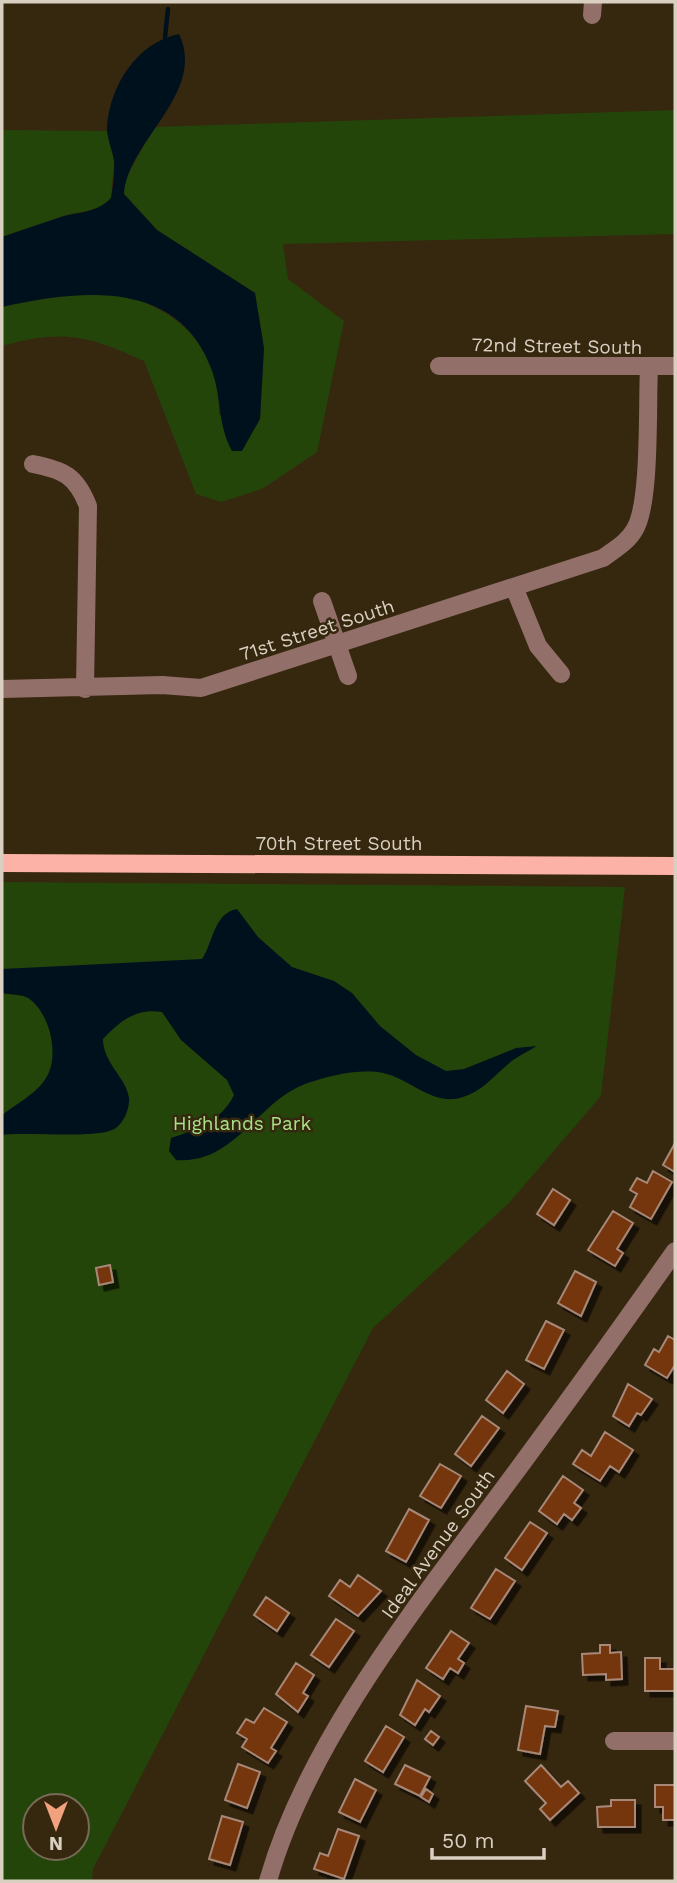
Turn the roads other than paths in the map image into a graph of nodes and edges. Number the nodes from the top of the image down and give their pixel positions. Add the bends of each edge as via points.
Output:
1 (439, 366) dead end
2 (675, 366) edge
3 (649, 368) junction
4 (33, 464) dead end
5 (514, 587) junction
6 (322, 601) dead end
7 (338, 645) junction
8 (561, 674) dead end
9 (348, 676) dead end
10 (2, 689) edge
11 (85, 689) junction
12 (2, 863) edge
13 (675, 866) edge
14 (675, 1251) edge
15 (614, 1741) dead end
16 (675, 1741) edge
17 (268, 1881) edge

1 - 3 street, 72nd Street South
2 - 3 street, 72nd Street South
3 - 5 street, 71st Street South via 637,526 603,558
4 - 11 street via 60,470 80,486 88,506
5 - 7 street, 71st Street South
5 - 8 street via 538,646
6 - 7 street
7 - 9 street
7 - 11 street, 71st Street South via 201,688
10 - 11 street, 71st Street South
12 - 13 main road, 70th Street South
14 - 17 street, Ideal Avenue South via 367,1681 324,1750 293,1812
15 - 16 street

